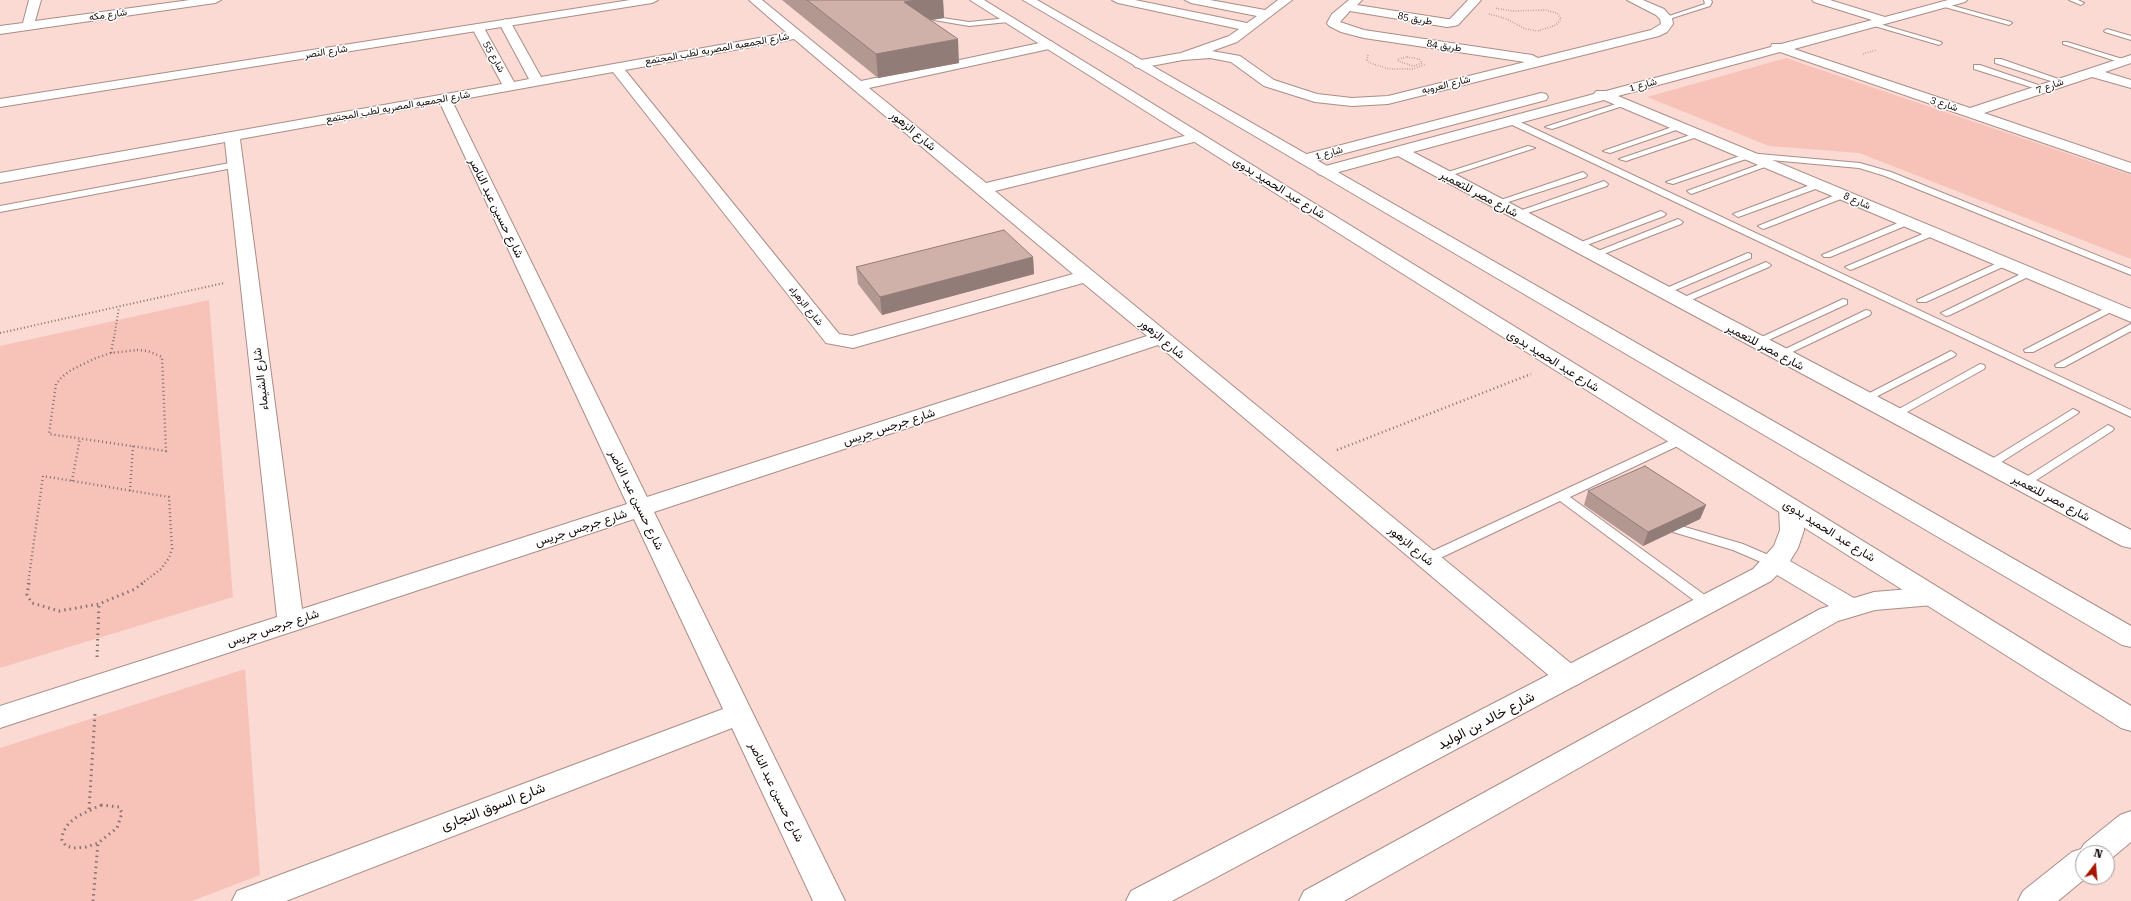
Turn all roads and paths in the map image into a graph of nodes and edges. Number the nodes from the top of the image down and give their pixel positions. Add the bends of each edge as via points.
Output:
1 (35, 0) edge
2 (215, 0) edge
3 (595, 0) edge
4 (652, 0) edge
5 (755, 0) edge
6 (976, 0) edge
7 (1029, 0) edge
8 (1118, 0) edge
9 (1191, 0) edge
10 (1286, 0) edge
11 (1380, 0) edge
12 (1633, 0) edge
13 (1707, 0) edge
14 (1818, 0) edge
15 (1845, 0) edge
16 (1911, 0) edge
17 (1961, 0) edge
18 (2072, 0) edge
19 (2081, 2) dead end
20 (1352, 4) edge
21 (1470, 5) edge
22 (1943, 5) junction
23 (1876, 9) junction
24 (1367, 11) junction
25 (1861, 13) junction
26 (1266, 14) junction
27 (1899, 16) junction
28 (1666, 18) junction
29 (936, 19) dead end
30 (1008, 20) junction
31 (1878, 22) junction
32 (505, 23) junction
33 (1823, 23) dead end
34 (2009, 23) dead end
35 (28, 26) junction
36 (1249, 27) junction
37 (478, 28) junction
38 (1345, 29) junction
39 (0, 30) edge
40 (2107, 31) dead end
41 (797, 35) junction
42 (2131, 38) edge
43 (1774, 41) junction
44 (1939, 43) dead end
45 (2065, 43) dead end
46 (1049, 45) junction
47 (1183, 56) junction
48 (1543, 60) junction
49 (2128, 60) edge
50 (1998, 61) dead end
51 (1140, 64) junction
52 (616, 67) junction
53 (1977, 67) dead end
54 (2091, 72) junction
55 (537, 82) junction
56 (2063, 82) junction
57 (2131, 84) edge
58 (1586, 85) dead end
59 (510, 86) junction
60 (858, 86) junction
61 (1605, 88) junction
62 (2043, 88) junction
63 (0, 93) edge
64 (1552, 94) dead end
65 (444, 98) junction
66 (0, 103) edge
67 (1625, 104) junction
68 (1984, 108) junction
69 (1970, 113) junction
70 (1511, 121) junction
71 (1549, 127) dead end
72 (1681, 127) junction
73 (1699, 135) junction
74 (232, 137) junction
75 (1197, 137) junction
76 (1531, 148) dead end
77 (1400, 151) junction
78 (1606, 151) dead end
79 (1748, 155) junction
80 (2131, 157) edge
81 (1304, 159) junction
82 (1623, 159) dead end
83 (1769, 164) junction
84 (235, 166) junction
85 (2131, 168) edge
86 (1324, 171) junction
87 (1443, 175) junction
88 (1583, 175) dead end
89 (0, 178) edge
90 (1670, 182) dead end
91 (1604, 184) dead end
92 (1818, 185) junction
93 (982, 189) junction
94 (1691, 191) dead end
95 (1842, 195) junction
96 (1496, 203) junction
97 (0, 208) edge
98 (1516, 214) junction
99 (1661, 214) dead end
100 (1738, 214) dead end
101 (1678, 222) dead end
102 (1907, 222) junction
103 (1762, 226) dead end
104 (1932, 233) junction
105 (1584, 251) junction
106 (1827, 255) dead end
107 (1748, 256) dead end
108 (2004, 263) junction
109 (1766, 265) dead end
110 (1850, 267) dead end
111 (2131, 272) edge
112 (2029, 274) junction
113 (1087, 276) junction
114 (249, 278) junction
115 (1662, 292) junction
116 (1922, 300) dead end
117 (1680, 301) junction
118 (1843, 302) dead end
119 (119, 306) junction
120 (2111, 308) junction
121 (1866, 313) dead end
122 (1946, 313) dead end
123 (2131, 316) edge
124 (2131, 327) edge
125 (0, 333) edge
126 (1161, 338) junction
127 (1756, 342) junction
128 (2029, 350) dead end
129 (111, 353) junction
130 (1780, 354) junction
131 (1951, 354) dead end
132 (1558, 364) junction
133 (2060, 365) dead end
134 (1980, 368) dead end
135 (1864, 399) junction
136 (2073, 412) dead end
137 (2131, 414) edge
138 (1894, 415) junction
139 (2108, 429) dead end
140 (80, 438) junction
141 (1680, 440) junction
142 (133, 446) junction
143 (1308, 461) junction
144 (1988, 465) junction
145 (1594, 480) junction
146 (72, 481) junction
147 (2023, 483) junction
148 (1606, 488) edge
149 (130, 490) junction
150 (1561, 496) junction
151 (640, 508) junction
152 (1792, 508) junction
153 (1678, 530) edge
154 (2130, 538) edge
155 (1427, 559) junction
156 (1775, 563) junction
157 (1933, 596) junction
158 (1708, 604) junction
159 (1850, 607) junction
160 (291, 622) junction
161 (2131, 638) edge
162 (1569, 677) junction
163 (739, 714) junction
164 (0, 717) edge
165 (2131, 720) edge
166 (2131, 824) edge
167 (98, 843) junction
168 (2105, 845) edge
169 (2075, 868) edge
170 (93, 901) edge
171 (248, 901) edge
172 (829, 901) edge
173 (1142, 901) edge
174 (1315, 901) edge
175 (2034, 901) edge

1 - 35 street
2 - 35 street, شارع مكه
3 - 63 street, شارع النصر
4 - 32 street, شارع النصر
5 - 41 street, شارع الزهور
6 - 30 street, شارع عبد الحميد بدوى
7 - 51 street
8 - 36 street
9 - 26 street
10 - 26 street
11 - 24 street
12 - 28 street via 1649,6
13 - 28 lane via 1708,5
14 - 25 street
15 - 23 street
16 - 23 street
17 - 22 street, شارع 1
18 - 19 lane
20 - 24 street, طريق 85
20 - 38 street via 1336,16 1333,24
21 - 21 path via 1507,18 1520,27 1531,30 1551,28 1561,19 1557,13 1545,10 1513,11
21 - 24 street, طريق 85 via 1454,22 1443,24
22 - 27 street, شارع 1
22 - 34 lane
23 - 25 street
23 - 27 street
24 - 38 street
25 - 31 street
25 - 33 street
26 - 36 street
27 - 31 street, شارع 1
28 - 48 street, شارع العروبه via 1667,24 1656,34
29 - 30 lane via 969,24
30 - 46 street, شارع عبد الحميد بدوى
31 - 43 street, شارع 1
31 - 44 lane
32 - 37 street, شارع النصر
32 - 55 street
35 - 39 street, شارع مكه
36 - 47 street via 1223,43
37 - 59 street, شارع 55
37 - 66 street, شارع النصر
38 - 48 street, طريق 84 via 1386,38
40 - 42 lane
41 - 52 street, شارع الجمعيه المصريه لطب المجتمع
41 - 60 street, شارع الزهور
43 - 61 street, شارع 1
43 - 68 street, شارع 3
43 - 69 street, شارع 3
45 - 49 lane
46 - 60 street
46 - 75 street, شارع عبد الحميد بدوى
47 - 48 street, شارع العروبه via 1224,56 1235,59 1258,76 1283,88 1315,98 1352,102 1388,100
47 - 51 street
49 - 54 street, شارع 7
50 - 56 lane
51 - 81 street
52 - 55 street, شارع الجمعيه المصريه لطب المجتمع
52 - 113 street, شارع الزهراء via 833,339 854,342
53 - 62 lane
54 - 56 street, شارع 7
54 - 57 street
55 - 59 street, شارع الجمعيه المصريه لطب المجتمع
56 - 62 street, شارع 7
58 - 61 street, شارع 8
59 - 65 street, شارع الجمعيه المصريه لطب المجتمع
60 - 93 street, شارع الزهور
61 - 67 street, شارع 8
61 - 70 street, شارع 1
62 - 68 street, شارع 7
64 - 81 street, شارع 1
65 - 74 street, شارع الجمعيه المصريه لطب المجتمع
65 - 151 street, شارع حسين عبد الناصر
67 - 71 lane
67 - 72 street, شارع 8
68 - 69 street, شارع 7
68 - 80 street, شارع 3
69 - 85 street, شارع 3
70 - 77 street, شارع 1
70 - 137 lane
72 - 73 street, شارع 8
72 - 78 lane
73 - 79 street, شارع 8
73 - 82 lane
74 - 84 street, شارع الشيماء
74 - 89 street, شارع الجمعيه المصريه لطب المجتمع
75 - 93 street
75 - 132 street, شارع عبد الحميد بدوى
76 - 87 lane
77 - 86 street, شارع 1
77 - 87 street, شارع مصر للتعمير
79 - 83 street, شارع 8
79 - 90 lane
79 - 111 lane via 1851,164 1879,171
81 - 86 street
83 - 92 street, شارع 8
83 - 94 lane
84 - 97 lane
84 - 114 street, شارع الشيماء
86 - 161 street
87 - 96 street, شارع مصر للتعمير
88 - 96 lane
91 - 98 lane
92 - 95 street, شارع 8
92 - 100 lane
93 - 113 street, شارع الزهور
95 - 102 street, شارع 8
95 - 103 lane
96 - 98 street, شارع مصر للتعمير
98 - 105 street, شارع مصر للتعمير
99 - 105 lane
101 - 105 lane
102 - 104 street, شارع 8
102 - 106 lane
104 - 108 street, شارع 8
104 - 110 lane
105 - 115 street, شارع مصر للتعمير
107 - 115 lane
108 - 112 street, شارع 8
108 - 116 lane
109 - 117 lane
112 - 120 street, شارع 8
112 - 122 lane
113 - 126 street, شارع الزهور
114 - 119 path
114 - 160 street, شارع الشيماء
115 - 117 street, شارع مصر للتعمير
117 - 127 street, شارع مصر للتعمير
118 - 127 lane
119 - 125 path
119 - 129 path
120 - 123 street, شارع 8
120 - 128 lane
121 - 130 lane
124 - 133 lane
126 - 143 street, شارع الزهور
126 - 151 street, شارع جرجس جريس
127 - 130 street, شارع مصر للتعمير
129 - 140 path via 71,370 56,384 49,434
129 - 142 path via 148,351 162,357 166,451
130 - 135 street, شارع مصر للتعمير
131 - 135 lane
132 - 141 street, شارع عبد الحميد بدوى
132 - 143 path
134 - 138 lane
135 - 138 street, شارع مصر للتعمير
136 - 144 lane
138 - 144 street, شارع مصر للتعمير
139 - 147 lane
140 - 142 path
140 - 146 path
141 - 145 lane
141 - 152 street, شارع عبد الحميد بدوى
142 - 149 path
143 - 155 street, شارع الزهور
144 - 147 street, شارع مصر للتعمير
145 - 148 lane
145 - 150 lane
146 - 149 path
146 - 149 path via 43,476 26,595 32,603 44,608 59,610 99,604 135,589 161,569 172,549 169,497
147 - 154 street, شارع مصر للتعمير
150 - 155 lane
150 - 158 lane
151 - 160 street, شارع جرجس جريس
151 - 163 street, شارع حسين عبد الناصر
152 - 156 street, شارع خالد بن الوليد via 1792,530 1786,548
152 - 157 street, شارع عبد الحميد بدوى
153 - 156 lane via 1738,547
155 - 162 street, شارع الزهور
156 - 158 street, شارع خالد بن الوليد via 1762,575
156 - 159 street
157 - 159 street via 1880,600
157 - 165 street, شارع عبد الحميد بدوى
158 - 162 street, شارع خالد بن الوليد
159 - 174 street via 1806,626
160 - 164 street, شارع جرجس جريس
162 - 173 street, شارع خالد بن الوليد
163 - 171 street, شارع السوق التجارى
163 - 172 street, شارع حسين عبد الناصر
166 - 168 street
167 - 167 path via 117,828 122,813 119,807 101,805 89,809 69,823 63,832 62,840 66,846 86,847
167 - 170 path
169 - 175 street

